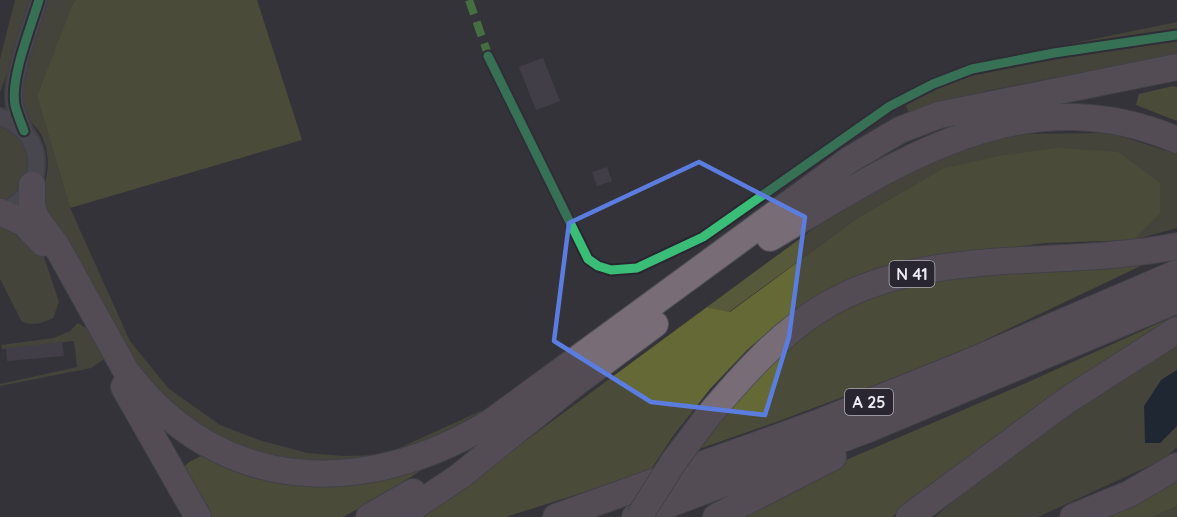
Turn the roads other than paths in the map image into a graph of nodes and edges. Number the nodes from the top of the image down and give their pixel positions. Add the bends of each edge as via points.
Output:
1 (39, 0) edge
2 (1177, 67) edge
3 (18, 71) junction
4 (0, 101) edge
5 (963, 111) junction
6 (0, 117) edge
7 (24, 131) junction
8 (1177, 140) edge
9 (32, 185) junction
10 (0, 212) edge
11 (770, 238) junction
12 (1177, 246) edge
13 (1177, 273) edge
14 (1177, 300) edge
15 (1119, 324) junction
16 (1177, 330) edge
17 (573, 385) junction
18 (1177, 466) edge
19 (198, 517) edge
20 (369, 517) edge
21 (399, 517) edge
22 (556, 517) edge
23 (637, 517) edge
24 (716, 517) edge
25 (909, 517) edge
26 (1073, 517) edge

1 - 3 street
2 - 5 highway
3 - 4 street
3 - 7 street via 14,103
5 - 9 highway via 907,126 849,160 477,430 390,466 341,474 290,472 248,462 192,434 149,399 126,371 56,245 36,218
5 - 11 highway via 846,179
6 - 7 street
7 - 9 street via 36,157
8 - 11 highway via 1138,126 1078,117 1032,119 982,129 909,157
9 - 10 street via 21,201
10 - 19 highway via 24,223 43,243
11 - 17 highway
12 - 23 highway, N 41, bridge via 960,265 870,286 831,303 762,356 708,416
13 - 22 highway, A 25 via 815,424
14 - 15 highway, A 25
15 - 23 highway, A 25 via 866,430
15 - 24 highway via 1073,350 846,451
16 - 25 highway via 1066,401
17 - 20 highway via 452,467
17 - 21 highway via 460,476
18 - 26 highway via 1129,494

